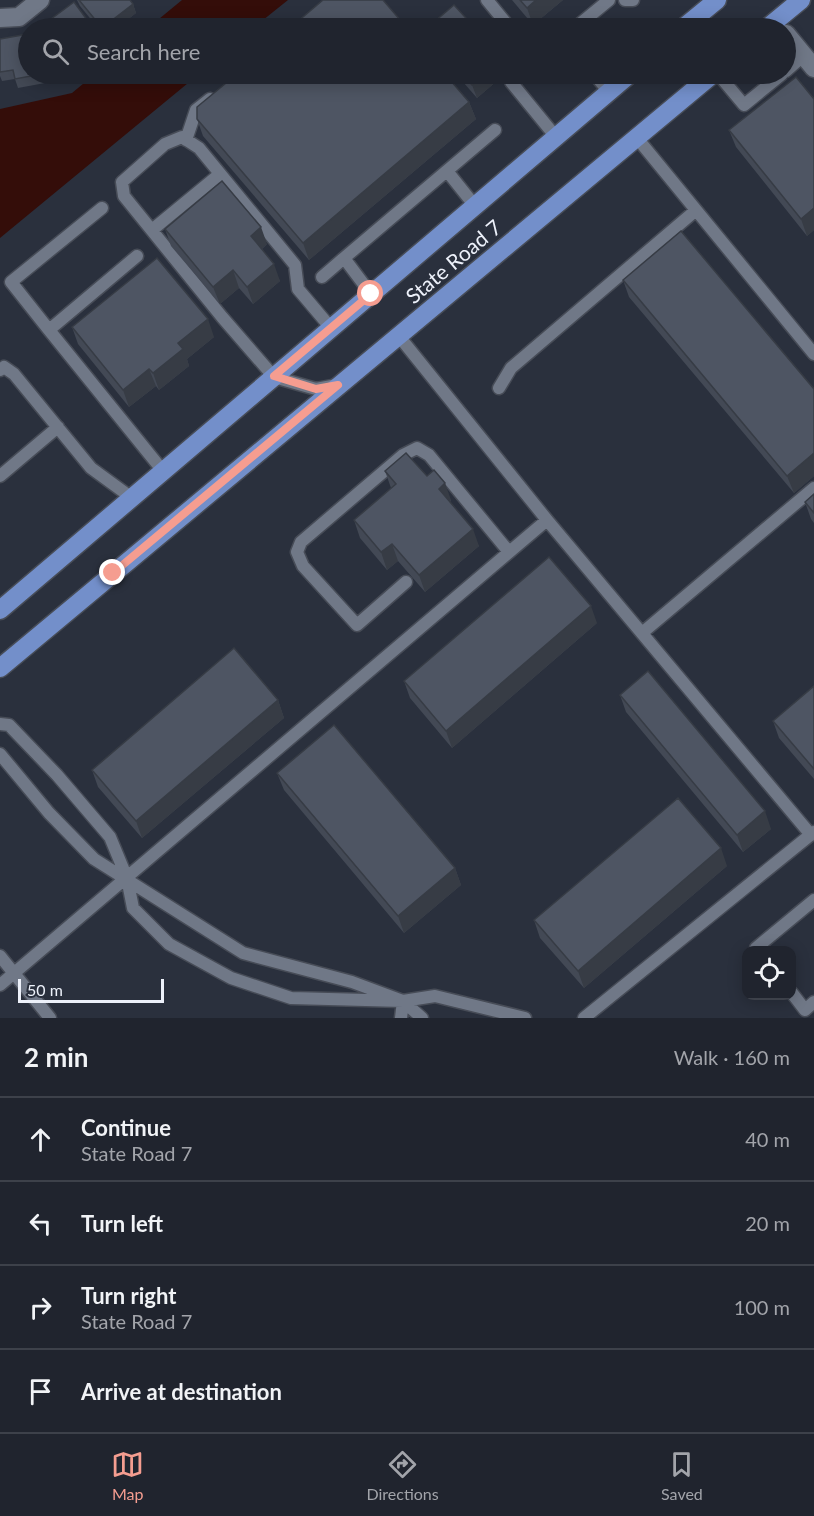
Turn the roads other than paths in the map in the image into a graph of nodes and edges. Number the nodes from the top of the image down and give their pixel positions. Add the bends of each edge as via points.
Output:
1 (40, 0) edge
2 (487, 0) edge
3 (609, 0) edge
4 (626, 0) edge
5 (633, 0) edge
6 (717, 0) edge
7 (801, 0) edge
8 (0, 18) edge
9 (502, 18) edge
10 (587, 18) edge
11 (695, 18) edge
12 (786, 18) edge
13 (796, 48) edge
14 (809, 62) edge
15 (513, 84) edge
16 (602, 84) edge
17 (618, 84) edge
18 (704, 84) edge
19 (725, 84) edge
20 (769, 84) edge
21 (223, 88) edge
22 (609, 92) junction
23 (495, 130) dead end
24 (556, 136) junction
25 (637, 138) junction
26 (186, 140) junction
27 (447, 171) junction
28 (220, 174) junction
29 (475, 206) junction
30 (102, 208) dead end
31 (695, 211) junction
32 (152, 230) junction
33 (137, 256) dead end
34 (344, 258) junction
35 (322, 277) dead end
36 (371, 294) junction
37 (331, 328) junction
38 (50, 330) junction
39 (398, 335) junction
40 (814, 354) edge
41 (0, 370) edge
42 (274, 376) junction
43 (338, 385) junction
44 (499, 388) dead end
45 (58, 427) junction
46 (163, 471) junction
47 (0, 476) edge
48 (814, 488) edge
49 (132, 498) junction
50 (547, 520) junction
51 (509, 552) junction
52 (406, 582) edge
53 (0, 610) edge
54 (642, 633) junction
55 (0, 668) edge
56 (0, 724) edge
57 (0, 754) edge
58 (812, 833) edge
59 (127, 878) junction
60 (814, 900) edge
61 (758, 946) edge
62 (0, 956) edge
63 (14, 973) junction
64 (0, 985) edge
65 (796, 998) edge
66 (403, 1001) junction
67 (814, 1002) edge
68 (50, 1018) edge
69 (401, 1018) edge
70 (422, 1018) edge
71 (525, 1018) edge
72 (584, 1018) edge

1 - 8 street via 19,17
2 - 9 lane
3 - 10 lane
4 - 5 lane
6 - 11 main road
7 - 12 main road
13 - 14 street
15 - 24 lane
16 - 22 lane
17 - 22 main road, State Road 7
18 - 25 main road, State Road 7
19 - 20 lane via 744,105
21 - 26 lane via 196,110
22 - 24 main road, State Road 7
23 - 27 lane
24 - 29 main road, State Road 7
25 - 31 lane
25 - 39 main road, State Road 7
26 - 28 lane via 199,148
26 - 32 lane via 182,137 165,144 122,182 124,196
27 - 29 lane
27 - 34 lane
28 - 32 lane
28 - 37 lane via 295,265 298,289
29 - 36 main road, State Road 7
30 - 38 lane via 11,282
31 - 40 lane
31 - 44 lane via 511,368
32 - 42 lane
33 - 38 lane
34 - 35 lane
34 - 36 lane
36 - 37 main road, State Road 7
37 - 42 main road, State Road 7
38 - 46 lane
39 - 43 main road, State Road 7
39 - 50 lane
41 - 45 lane via 4,367 14,374
42 - 43 lane via 316,389
42 - 46 main road, State Road 7
43 - 55 main road, State Road 7
45 - 47 lane
45 - 49 lane via 91,468
46 - 49 main road, State Road 7
48 - 54 lane
49 - 53 main road, State Road 7
50 - 51 lane
50 - 54 lane
51 - 52 lane via 429,454 417,448 403,455 301,542 297,552 303,566 357,625
51 - 59 lane
54 - 58 lane
56 - 59 lane via 9,725 110,837
57 - 59 lane via 94,859
58 - 72 lane
59 - 63 lane
59 - 66 lane via 243,954 352,982
59 - 66 lane via 133,908 169,944 231,978 291,998
60 - 61 lane
62 - 63 lane
63 - 64 lane
63 - 68 lane
65 - 67 lane via 805,1010
66 - 69 lane
66 - 70 lane
66 - 71 lane via 435,996

